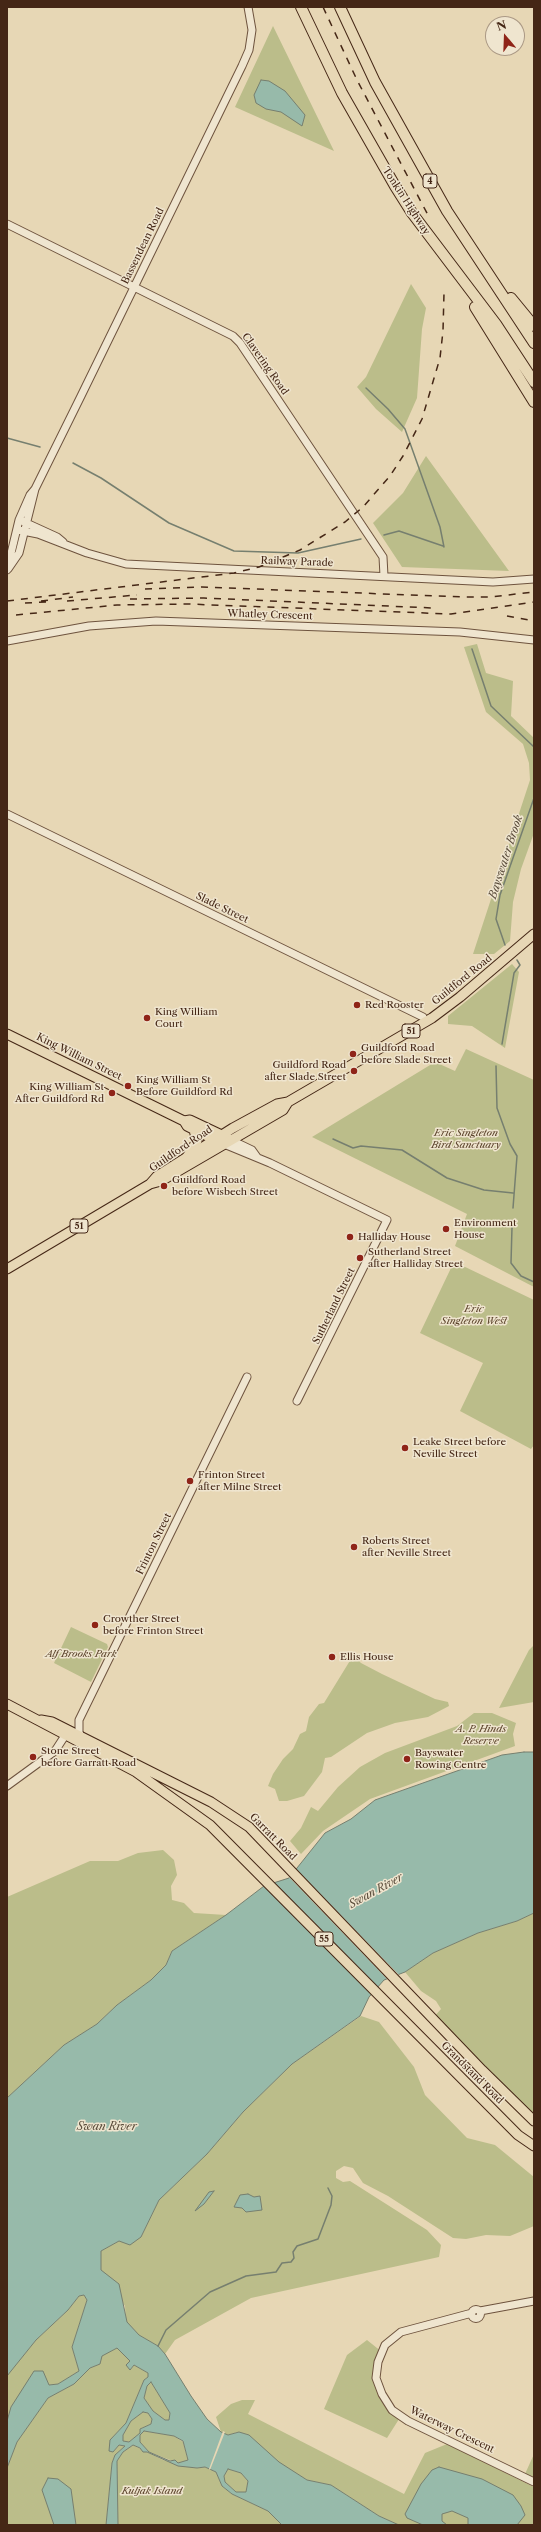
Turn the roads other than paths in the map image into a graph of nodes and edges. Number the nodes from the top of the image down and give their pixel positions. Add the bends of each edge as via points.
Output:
1 (248, 7) edge
2 (301, 7) edge
3 (340, 7) edge
4 (7, 224) edge
5 (471, 251) junction
6 (452, 268) junction
7 (135, 286) junction
8 (534, 326) edge
9 (534, 343) edge
10 (534, 382) edge
11 (534, 402) edge
12 (22, 521) junction
13 (21, 530) junction
14 (63, 542) junction
15 (7, 570) edge
16 (384, 576) junction
17 (534, 579) edge
18 (534, 640) edge
19 (7, 641) edge
20 (7, 814) edge
21 (534, 930) edge
22 (534, 934) edge
23 (522, 943) junction
24 (426, 1022) junction
25 (7, 1034) edge
26 (184, 1121) junction
27 (194, 1130) junction
28 (222, 1140) junction
29 (187, 1157) junction
30 (150, 1184) junction
31 (387, 1220) joint
32 (7, 1269) edge
33 (247, 1377) dead end
34 (298, 1401) dead end
35 (7, 1704) edge
36 (79, 1720) junction
37 (65, 1731) junction
38 (81, 1737) junction
39 (7, 1786) edge
40 (413, 1999) joint
41 (397, 2013) joint
42 (534, 2121) edge
43 (534, 2146) edge
44 (534, 2301) edge
45 (534, 2482) edge

1 - 7 street, Bassendean Road via 252,30 249,50
2 - 6 highway, Tonkin Highway via 342,93 395,186
3 - 5 highway, 4 via 375,82
4 - 7 street, Clavering Road
5 - 8 highway
5 - 9 highway, 4
6 - 10 highway, Tonkin Highway via 496,324
6 - 11 highway
7 - 12 street, Bassendean Road via 35,489
7 - 16 street, Clavering Road via 225,330 240,343 383,556
12 - 13 street
12 - 14 street, Railway Parade
13 - 14 street, Railway Parade
13 - 15 street
14 - 16 street, Railway Parade via 87,553 126,564
16 - 17 street, Railway Parade via 493,582
18 - 19 street, Whatley Crescent via 460,632 156,621 89,626
20 - 24 street, Slade Street via 423,1017
21 - 23 main road, Guildford Road / 51
22 - 23 main road, Guildford Road / 51
23 - 24 main road, Guildford Road / 51 via 460,997
24 - 28 main road, Guildford Road / 51 via 288,1102 277,1104
25 - 26 main road, King William Street
26 - 27 main road, King William Street
26 - 28 main road, King William Street via 190,1120
27 - 28 main road, King William Street
27 - 29 main road via 197,1141
28 - 29 main road, Guildford Road / 51
28 - 30 main road, Guildford Road / 51 via 161,1181
28 - 31 street, King William Street via 252,1150 257,1157
29 - 30 main road, Guildford Road / 51 via 157,1176
30 - 32 main road, Guildford Road / 51
31 - 34 street, Sutherland Street
33 - 36 street, Frinton Street
35 - 37 main road, Garratt Road / 55
36 - 37 street
36 - 38 street
37 - 38 main road, Garratt Road / 55
37 - 39 street via 55,1751
37 - 41 main road, Garratt Road / 55 via 136,1772 210,1825
38 - 40 main road, Garratt Road / 55 via 235,1816 271,1850
40 - 42 main road, Grandstand Road / 55
41 - 43 main road, Grandstand Road / 55 via 518,2135
44 - 45 street, Waterway Crescent via 480,2313 476,2310 472,2315 401,2332 385,2344 378,2362 376,2378 392,2410 408,2421

